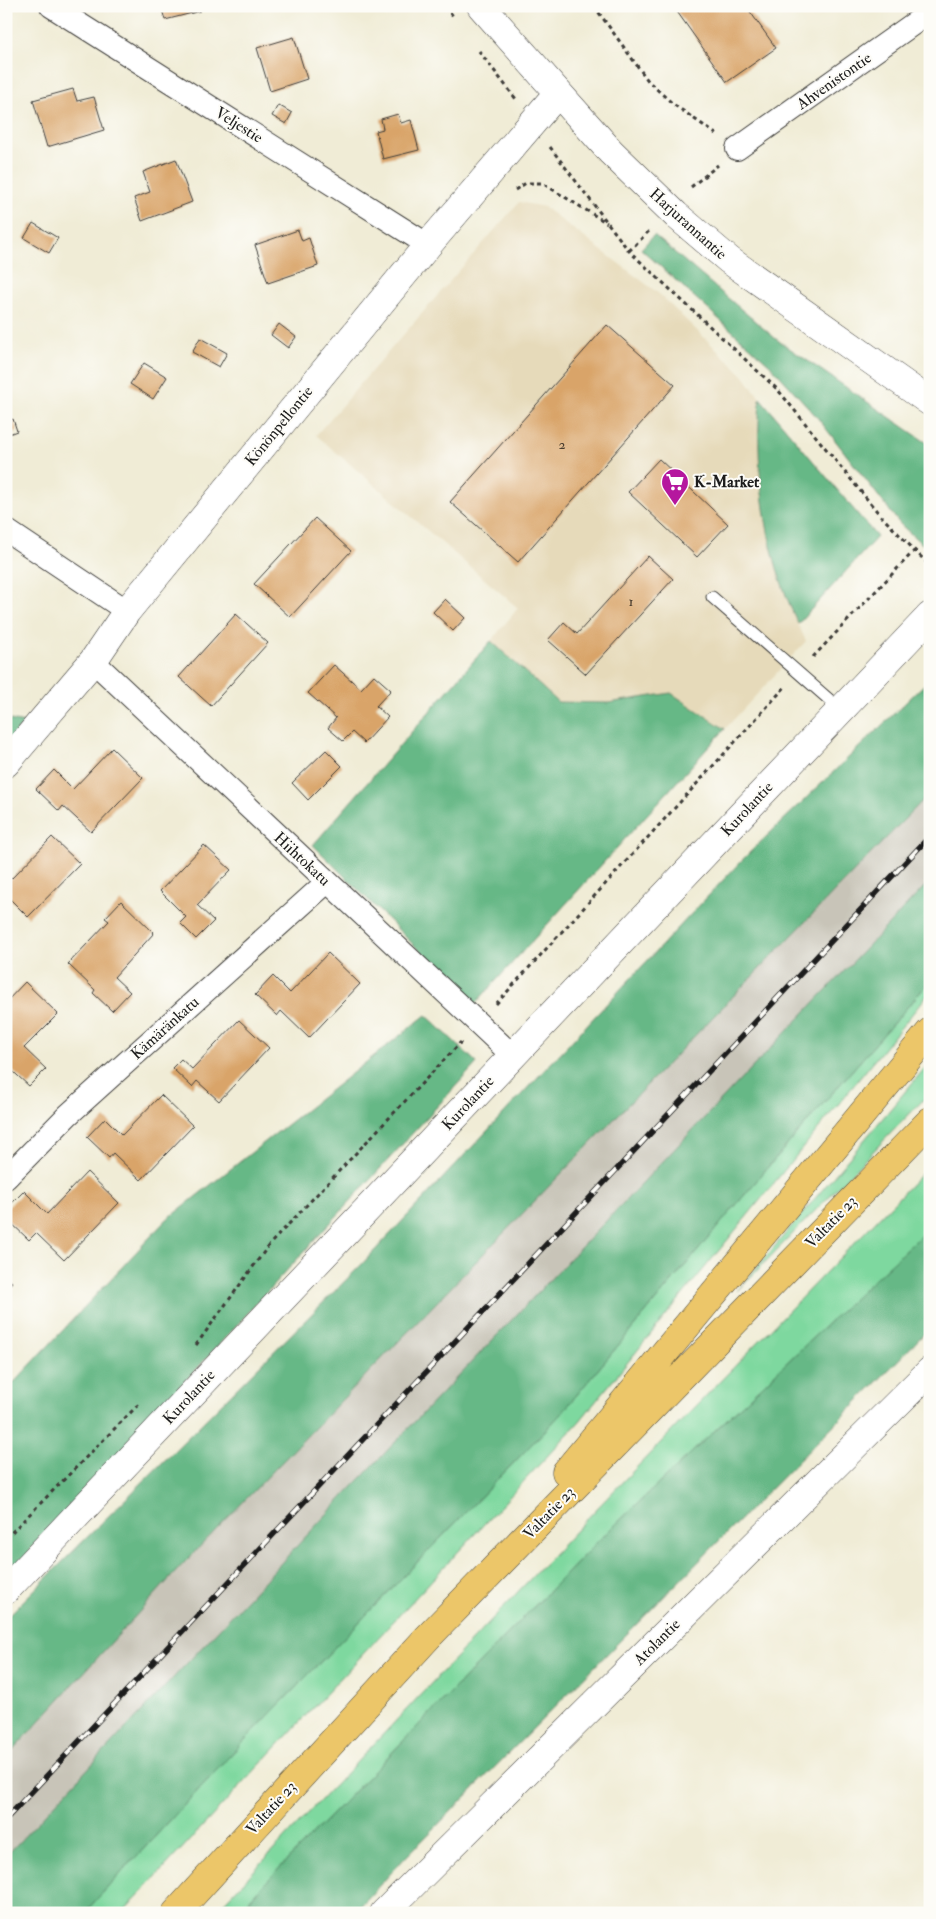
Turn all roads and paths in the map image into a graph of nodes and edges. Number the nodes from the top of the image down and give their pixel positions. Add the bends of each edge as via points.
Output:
1 (51, 6) edge
2 (445, 6) edge
3 (481, 6) edge
4 (594, 6) edge
5 (930, 12) edge
6 (457, 22) dead end
7 (474, 44) dead end
8 (557, 94) junction
9 (532, 123) junction
10 (737, 149) junction
11 (691, 187) dead end
12 (508, 197) dead end
13 (656, 224) dead end
14 (610, 225) junction
15 (428, 245) junction
16 (630, 251) junction
17 (930, 402) edge
18 (6, 530) edge
19 (914, 551) junction
20 (930, 566) edge
21 (712, 597) dead end
22 (127, 612) junction
23 (930, 616) edge
24 (93, 662) junction
25 (797, 674) junction
26 (841, 710) junction
27 (6, 763) edge
28 (327, 882) junction
29 (478, 1024) junction
30 (930, 1032) edge
31 (513, 1056) junction
32 (930, 1121) edge
33 (6, 1178) edge
34 (191, 1352) dead end
35 (930, 1371) edge
36 (143, 1400) dead end
37 (6, 1538) edge
38 (6, 1590) edge
39 (427, 1638) junction
40 (176, 1913) edge
41 (384, 1913) edge

1 - 15 street, Veljestie
2 - 6 path
3 - 8 street, Harjurannantie
4 - 10 path via 649,82 673,104
5 - 10 street, Ahvenistontie
7 - 9 path
8 - 9 street, Könönpellontie
8 - 17 street, Harjurannantie via 676,215 729,260
9 - 14 path
9 - 15 street, Könönpellontie
10 - 11 path
12 - 14 path via 526,183 542,183
13 - 16 path
14 - 16 path
15 - 22 street, Könönpellontie
16 - 19 path via 778,390 880,515
18 - 22 street
19 - 20 path
19 - 25 path
21 - 25 lane
22 - 24 street, Könönpellontie
23 - 26 street, Kurolantie
24 - 27 street, Könönpellontie
24 - 28 street, Hiihtokatu
25 - 26 lane
25 - 29 path
26 - 31 street, Kurolantie
28 - 29 street, Hiihtokatu
28 - 33 street, Kämäränkatu via 68,1115
29 - 31 street, Hiihtokatu
29 - 34 path via 269,1245
30 - 39 highway
31 - 38 street, Kurolantie
32 - 39 highway, Valtatie 23
35 - 41 street, Atolantie
36 - 37 path
39 - 40 highway, Valtatie 23

